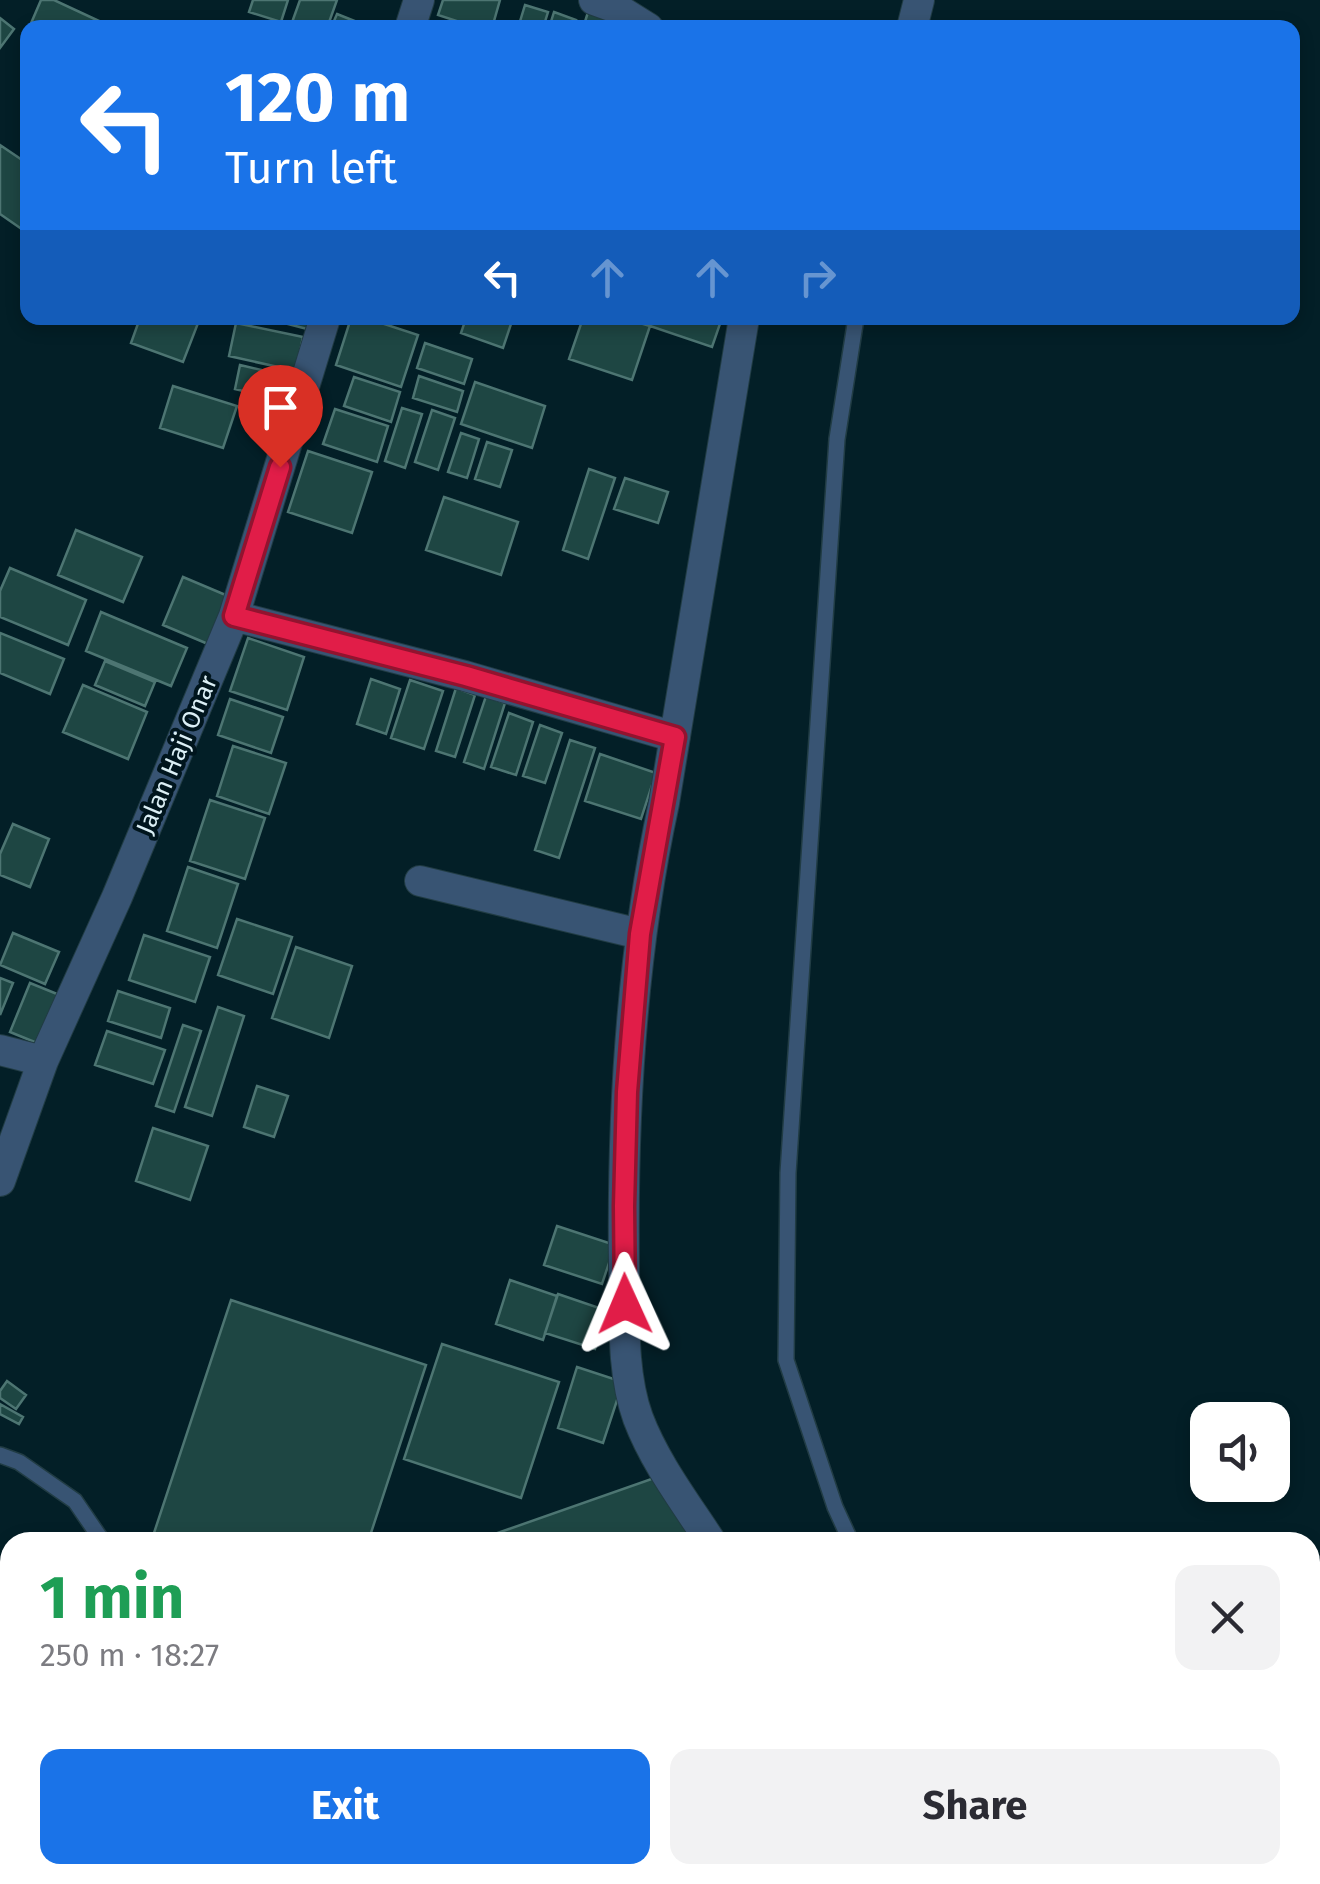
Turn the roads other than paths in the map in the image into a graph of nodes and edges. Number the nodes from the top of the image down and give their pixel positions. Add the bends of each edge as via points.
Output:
1 (594, 0) edge
2 (635, 20) edge
3 (323, 325) edge
4 (743, 325) edge
5 (855, 325) edge
6 (234, 616) junction
7 (675, 737) junction
8 (420, 881) dead end
9 (640, 934) junction
10 (0, 1050) edge
11 (43, 1061) junction
12 (0, 1181) edge
13 (0, 1456) edge
14 (95, 1532) edge
15 (704, 1532) edge
16 (846, 1532) edge

1 - 2 street
3 - 6 street, Jalan Haji Onar
4 - 7 street
5 - 16 lane via 837,439 789,1153 786,1360
6 - 7 street
6 - 11 street, Jalan Haji Onar
7 - 9 street
8 - 9 street
9 - 15 street via 624,1168 628,1372 637,1416
10 - 11 street
11 - 12 street, Jalan Haji Onar
13 - 14 lane via 74,1501

